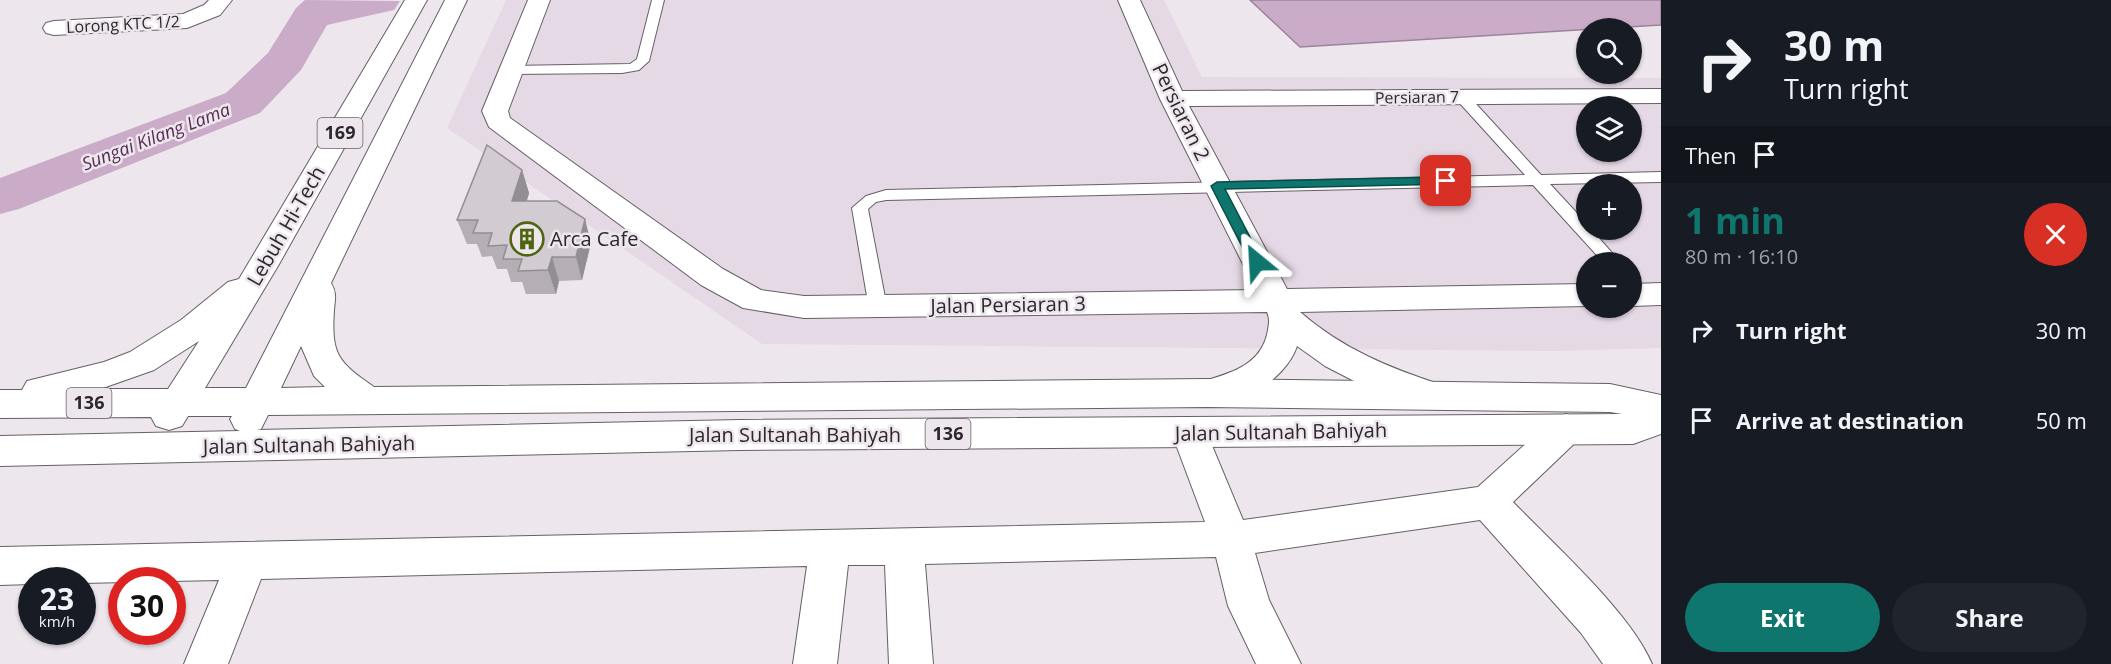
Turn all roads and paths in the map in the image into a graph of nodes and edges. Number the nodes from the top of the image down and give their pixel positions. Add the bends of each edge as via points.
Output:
1 (221, 0) edge
2 (416, 0) edge
3 (456, 0) edge
4 (539, 0) edge
5 (658, 0) edge
6 (1129, 0) edge
7 (54, 28) dead end
8 (510, 70) junction
9 (1461, 96) junction
10 (1661, 96) edge
11 (1173, 99) junction
12 (1661, 177) edge
13 (1537, 179) junction
14 (1217, 186) junction
15 (1603, 252) edge
16 (263, 266) junction
17 (323, 266) junction
18 (1576, 296) edge
19 (878, 308) junction
20 (1281, 309) junction
21 (1207, 393) junction
22 (1432, 396) junction
23 (368, 401) junction
24 (256, 402) junction
25 (0, 403) edge
26 (177, 403) junction
27 (1661, 409) edge
28 (1661, 419) edge
29 (1566, 429) junction
30 (1190, 434) junction
31 (233, 447) junction
32 (149, 448) junction
33 (0, 451) edge
34 (1488, 502) junction
35 (1231, 539) junction
36 (904, 547) junction
37 (830, 548) junction
38 (247, 561) junction
39 (0, 566) edge
40 (206, 664) edge
41 (815, 664) edge
42 (911, 664) edge
43 (1279, 664) edge
44 (1630, 664) edge

1 - 7 street, Lorong KTC 1/2 via 212,10 187,21
2 - 16 street, Lebuh Hi-Tech / 169
3 - 17 street, 169
4 - 8 street
5 - 8 lane via 643,61 634,67
6 - 11 street, Persiaran 2
8 - 19 street, Jalan Persiaran 3 via 495,111 498,122 712,278 754,300 804,307
9 - 10 street, Persiaran 7
9 - 11 street, Persiaran 7
9 - 13 lane
11 - 14 street, Persiaran 2
12 - 13 lane
13 - 14 lane
13 - 15 lane
14 - 19 lane via 886,195 871,199 860,208
14 - 20 street, Persiaran 2
16 - 25 street via 224,303 141,361
16 - 26 street, Lebuh Hi-Tech / 169
17 - 23 street via 315,337 319,357 343,384
17 - 24 street, 169
18 - 20 street, Jalan Persiaran 3
19 - 20 street, Jalan Persiaran 3
20 - 21 street via 1285,341 1265,371 1250,381
20 - 22 street, Persiaran 2 via 1314,344 1364,373
21 - 22 street, Jalan Sultanah Bahiyah / 136
21 - 23 street, Jalan Sultanah Bahiyah / 136
22 - 27 street, Jalan Sultanah Bahiyah / 136 via 1610,398
23 - 24 street, Jalan Sultanah Bahiyah / 136
24 - 26 street, Jalan Sultanah Bahiyah / 136
24 - 31 street, 169
25 - 26 street, Jalan Sultanah Bahiyah / 136
26 - 32 street, Lebuh Hi-Tech / 169
28 - 29 street, Jalan Sultanah Bahiyah / 136 via 1633,429
29 - 30 street, Jalan Sultanah Bahiyah / 136
29 - 34 street
30 - 31 street, Jalan Sultanah Bahiyah / 136 via 740,435
30 - 35 street
31 - 32 street, Jalan Sultanah Bahiyah / 136
32 - 33 street, Jalan Sultanah Bahiyah / 136
34 - 35 street
34 - 44 street via 1596,619
35 - 36 street
35 - 43 street via 1249,606
36 - 37 street
36 - 42 street
37 - 38 street
37 - 41 street
38 - 39 street
38 - 40 street

